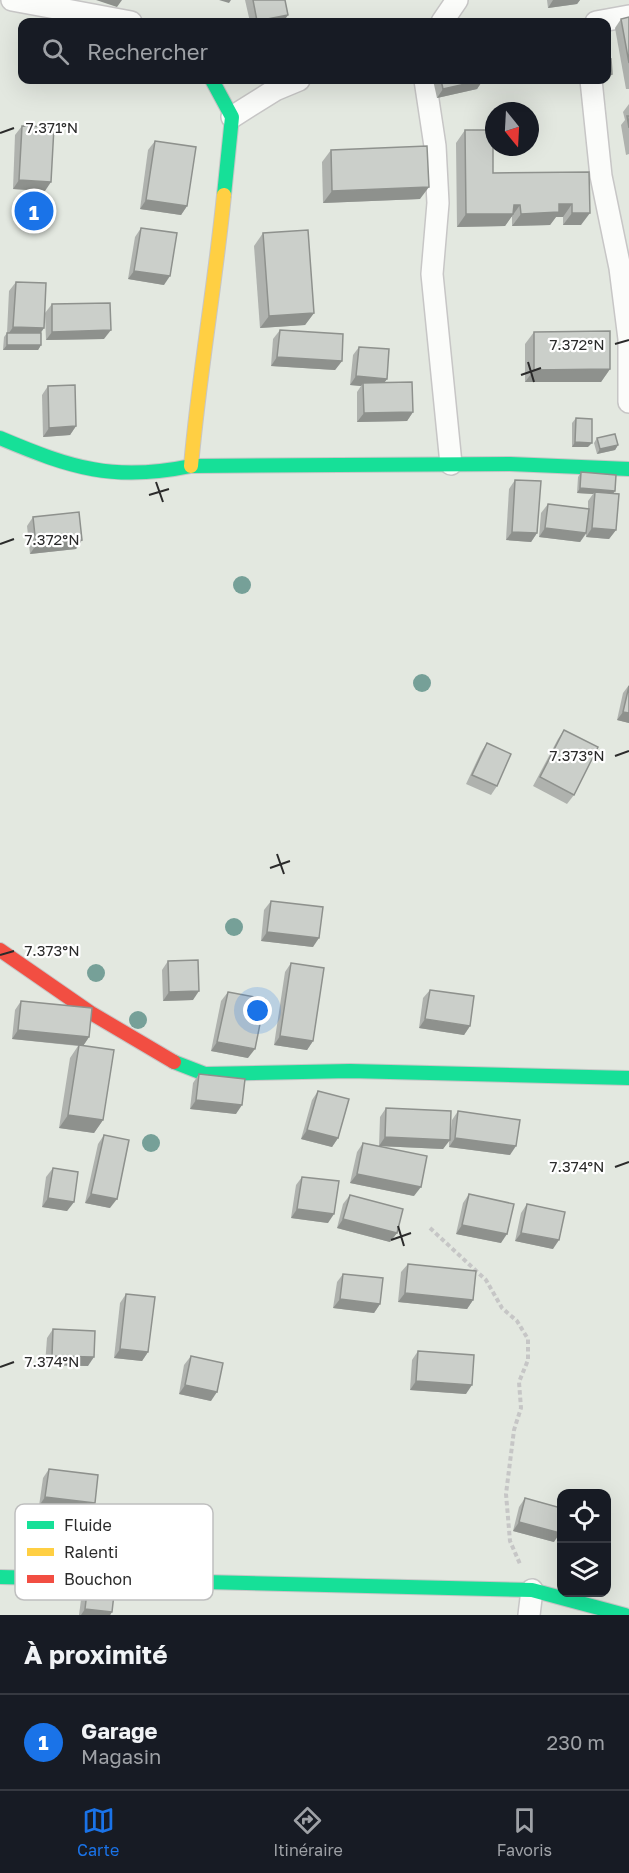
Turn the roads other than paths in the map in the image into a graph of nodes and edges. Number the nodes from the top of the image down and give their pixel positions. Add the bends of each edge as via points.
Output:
1 (12, 0) edge
2 (457, 0) edge
3 (629, 16) edge
4 (109, 18) edge
5 (445, 18) edge
6 (611, 19) edge
7 (214, 84) edge
8 (289, 84) edge
9 (426, 84) edge
10 (591, 84) edge
11 (232, 117) junction
12 (629, 402) edge
13 (0, 438) edge
14 (451, 464) junction
15 (191, 466) junction
16 (629, 469) edge
17 (0, 950) edge
18 (629, 1078) edge
19 (0, 1577) edge
20 (15, 1577) edge
21 (213, 1582) edge
22 (532, 1590) junction
23 (529, 1615) edge
24 (625, 1615) edge

1 - 4 street
2 - 5 street
3 - 6 street
7 - 11 street
8 - 11 street
9 - 14 street via 438,203 432,274
10 - 12 street via 601,176 620,268 627,327
11 - 15 street
13 - 15 street via 93,471 144,475
14 - 15 street
14 - 16 street
17 - 18 street via 65,998 184,1069 205,1074 350,1071
19 - 20 street
21 - 22 street
22 - 23 street
22 - 24 street

